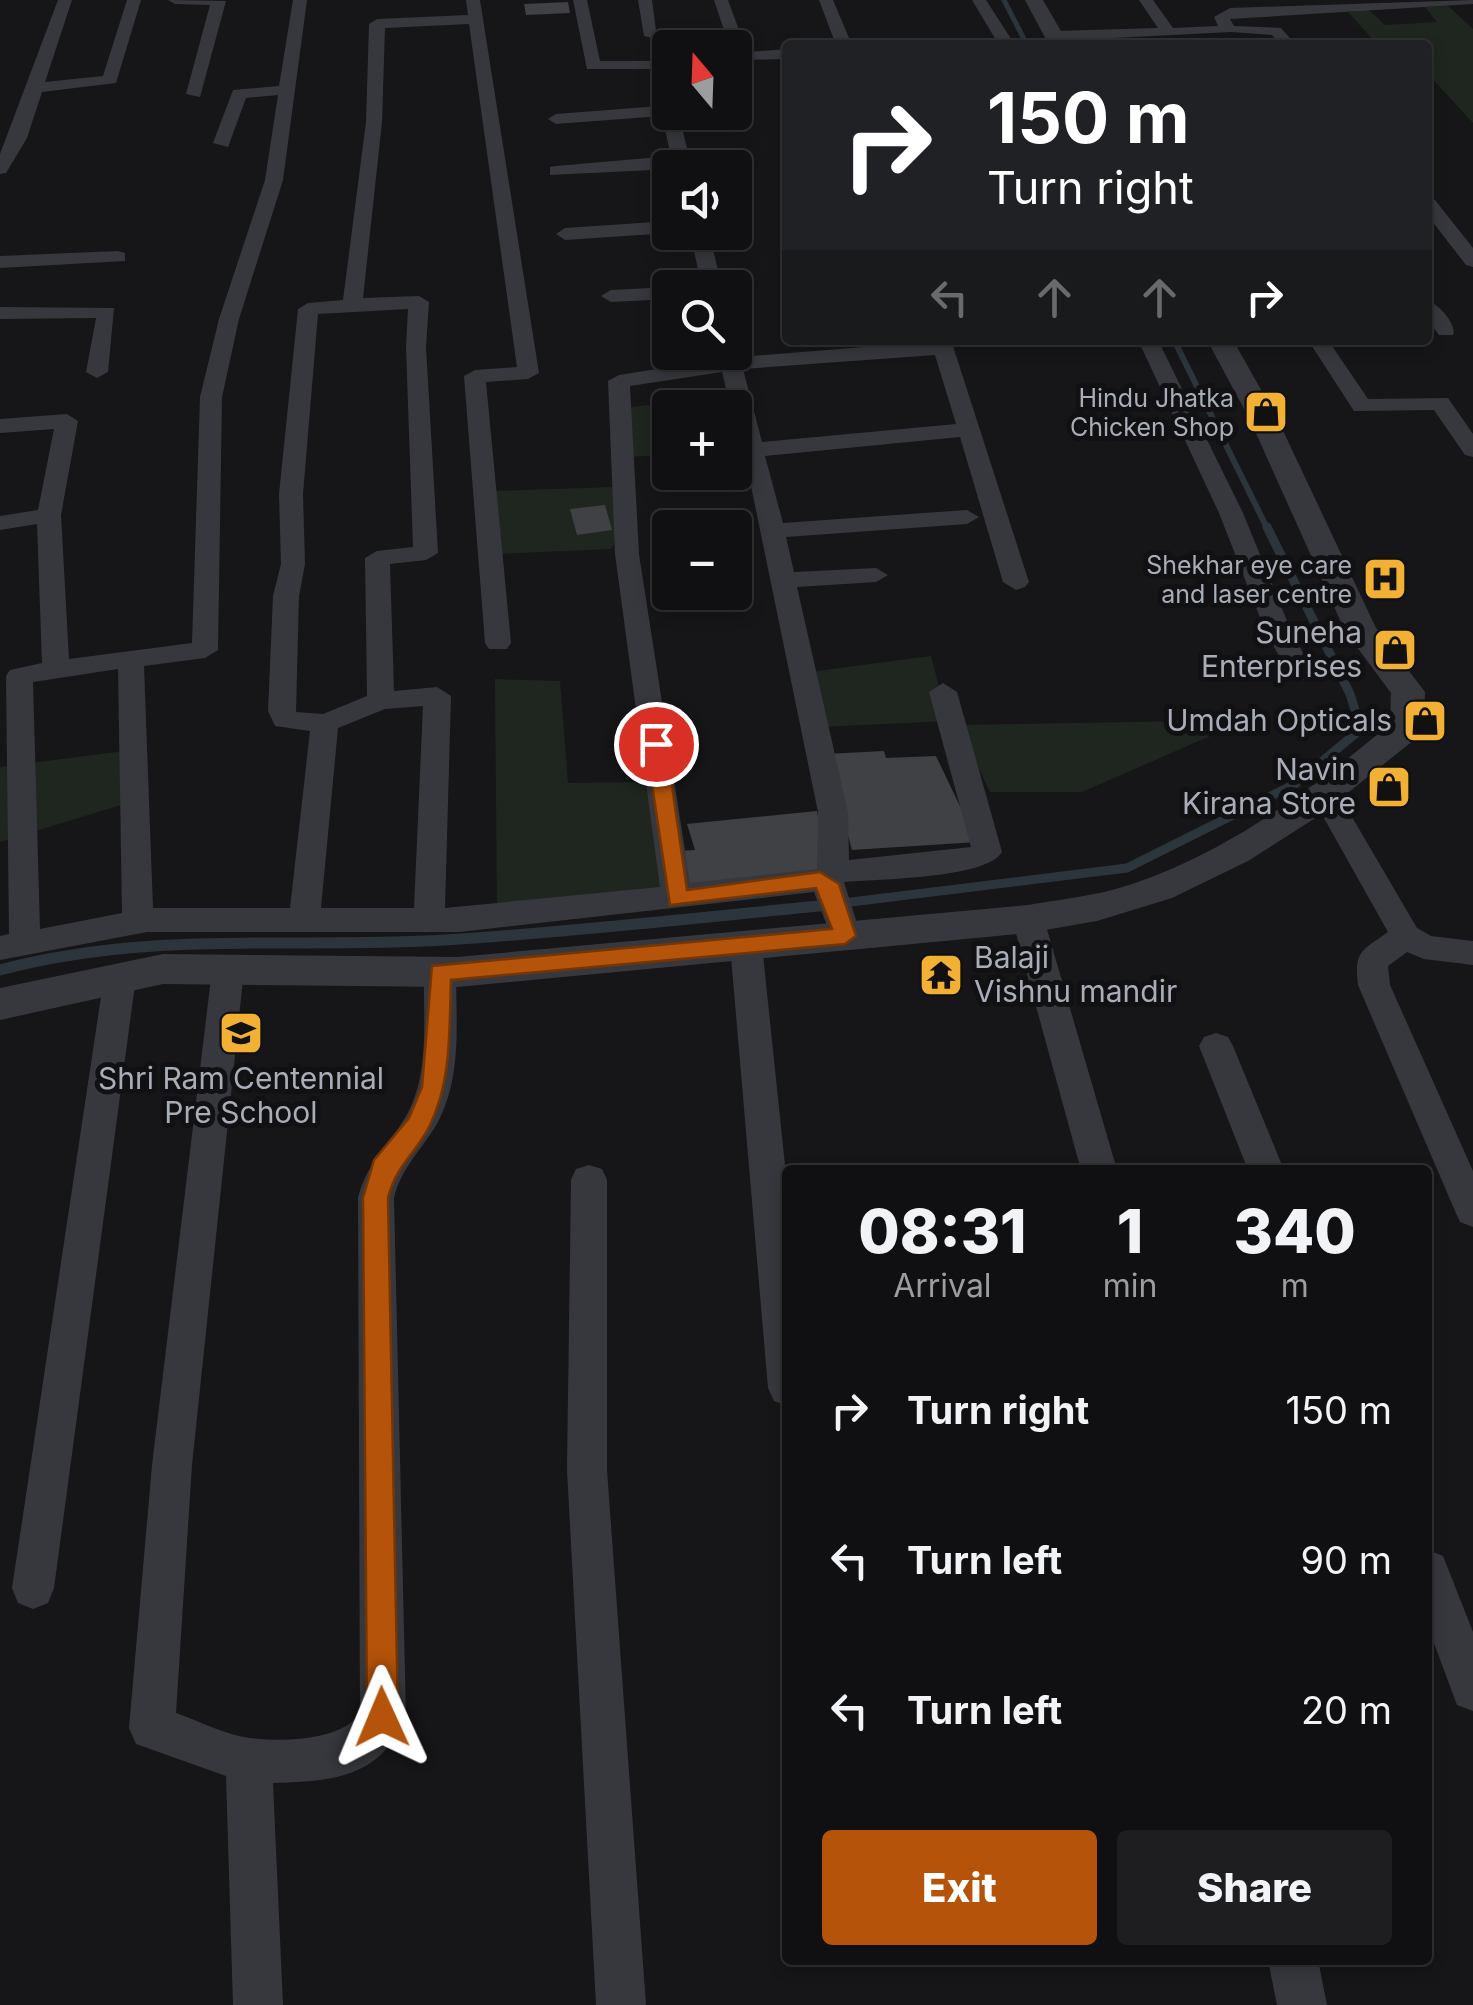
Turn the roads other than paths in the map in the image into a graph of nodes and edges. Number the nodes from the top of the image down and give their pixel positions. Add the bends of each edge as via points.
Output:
1 (66, 0) edge
2 (134, 0) edge
3 (175, 0) edge
4 (300, 0) edge
5 (580, 0) edge
6 (644, 0) edge
7 (721, 0) edge
8 (826, 0) edge
9 (979, 0) edge
10 (1034, 0) edge
11 (1146, 0) edge
12 (1212, 0) edge
13 (1473, 0) edge
14 (1423, 1) edge
15 (1454, 1) edge
16 (1340, 3) edge
17 (473, 10) edge
18 (1224, 22) junction
19 (1473, 22) edge
20 (652, 36) dead end
21 (1180, 37) edge
22 (842, 40) edge
23 (1003, 40) edge
24 (1057, 40) edge
25 (1284, 40) edge
26 (782, 55) edge
27 (652, 64) edge
28 (35, 88) junction
29 (287, 90) junction
30 (194, 94) dead end
31 (652, 111) edge
32 (556, 119) dead end
33 (222, 143) dead end
34 (652, 166) edge
35 (0, 169) edge
36 (556, 171) dead end
37 (1432, 212) edge
38 (652, 227) edge
39 (565, 234) dead end
40 (118, 257) dead end
41 (1473, 261) edge
42 (0, 262) edge
43 (652, 294) edge
44 (611, 296) dead end
45 (352, 305) junction
46 (0, 312) edge
47 (1432, 312) edge
48 (1446, 331) dead end
49 (927, 345) edge
50 (942, 345) edge
51 (1150, 345) edge
52 (1223, 345) edge
53 (1321, 345) edge
54 (752, 357) edge
55 (672, 370) edge
56 (97, 372) dead end
57 (0, 426) edge
58 (972, 429) junction
59 (752, 450) joint
60 (1473, 450) edge
61 (48, 515) junction
62 (967, 517) dead end
63 (0, 523) edge
64 (773, 530) junction
65 (876, 575) dead end
66 (783, 580) junction
67 (1016, 582) dead end
68 (498, 643) dead end
69 (131, 659) junction
70 (56, 668) junction
71 (1302, 674) dead end
72 (943, 692) dead end
73 (381, 702) junction
74 (325, 724) junction
75 (1325, 795) junction
76 (677, 899) junction
77 (835, 900) junction
78 (1028, 919) junction
79 (304, 920) junction
80 (429, 920) junction
81 (138, 922) junction
82 (1406, 936) junction
83 (746, 945) junction
84 (12, 946) edge
85 (1473, 953) edge
86 (228, 970) junction
87 (440, 972) junction
88 (120, 977) junction
89 (0, 1004) edge
90 (1216, 1046) dead end
91 (1099, 1165) edge
92 (1264, 1165) edge
93 (589, 1180) dead end
94 (1473, 1211) edge
95 (782, 1325) edge
96 (1432, 1586) edge
97 (33, 1588) dead end
98 (1473, 1689) edge
99 (248, 1761) junction
100 (1295, 1965) edge
101 (258, 2005) edge
102 (621, 2005) edge
103 (1302, 2005) edge

1 - 28 street
2 - 28 street via 110,80
3 - 30 street via 219,2
4 - 29 street
5 - 27 street via 593,66
6 - 20 street
7 - 26 street via 741,58
8 - 22 street
9 - 23 street
10 - 24 street
11 - 21 street
12 - 18 street
13 - 15 street
14 - 15 street
14 - 16 street
15 - 19 street
16 - 18 street
17 - 45 street via 377,24 374,122
17 - 68 street via 528,373 475,376
18 - 21 street
18 - 25 street via 1276,30
21 - 24 street
28 - 35 street
29 - 33 street via 238,93
29 - 69 street via 274,180 211,397 205,650
31 - 32 street
34 - 36 street
37 - 41 street
38 - 39 street
40 - 42 street
43 - 44 street
45 - 73 street via 419,302 426,552 377,558
45 - 74 street via 308,309 296,414 282,714 296,723
46 - 56 street via 108,312
47 - 48 street
49 - 54 street
50 - 58 street
51 - 71 street
52 - 75 street via 1361,631 1408,692 1407,728
53 - 60 street via 1362,406 1440,403
55 - 76 street via 619,381 627,554
57 - 61 street via 66,421
58 - 59 street
58 - 67 street
59 - 64 street
61 - 63 street
61 - 70 street
62 - 64 street
64 - 66 street
65 - 66 street
66 - 77 street via 833,812
69 - 70 street
69 - 81 street
70 - 84 street via 18,676
72 - 77 street via 986,852
73 - 74 street
73 - 80 street via 436,696
74 - 79 street
75 - 78 street via 1202,868 1118,902
75 - 82 street
76 - 77 street via 810,880
76 - 80 street
77 - 78 street
77 - 83 street
78 - 91 street
79 - 80 street
79 - 81 street
81 - 84 street
82 - 85 street via 1424,947
82 - 94 street via 1370,961 1374,985
83 - 87 street
83 - 95 street
86 - 87 street
86 - 88 street via 163,969
86 - 99 street via 172,1466 152,1728
87 - 99 street via 434,1087 419,1123 383,1167 376,1198 382,1717 373,1740 356,1750
88 - 89 street
88 - 97 street
90 - 92 street
93 - 102 street via 588,1470
96 - 98 street
99 - 101 street
100 - 103 street

